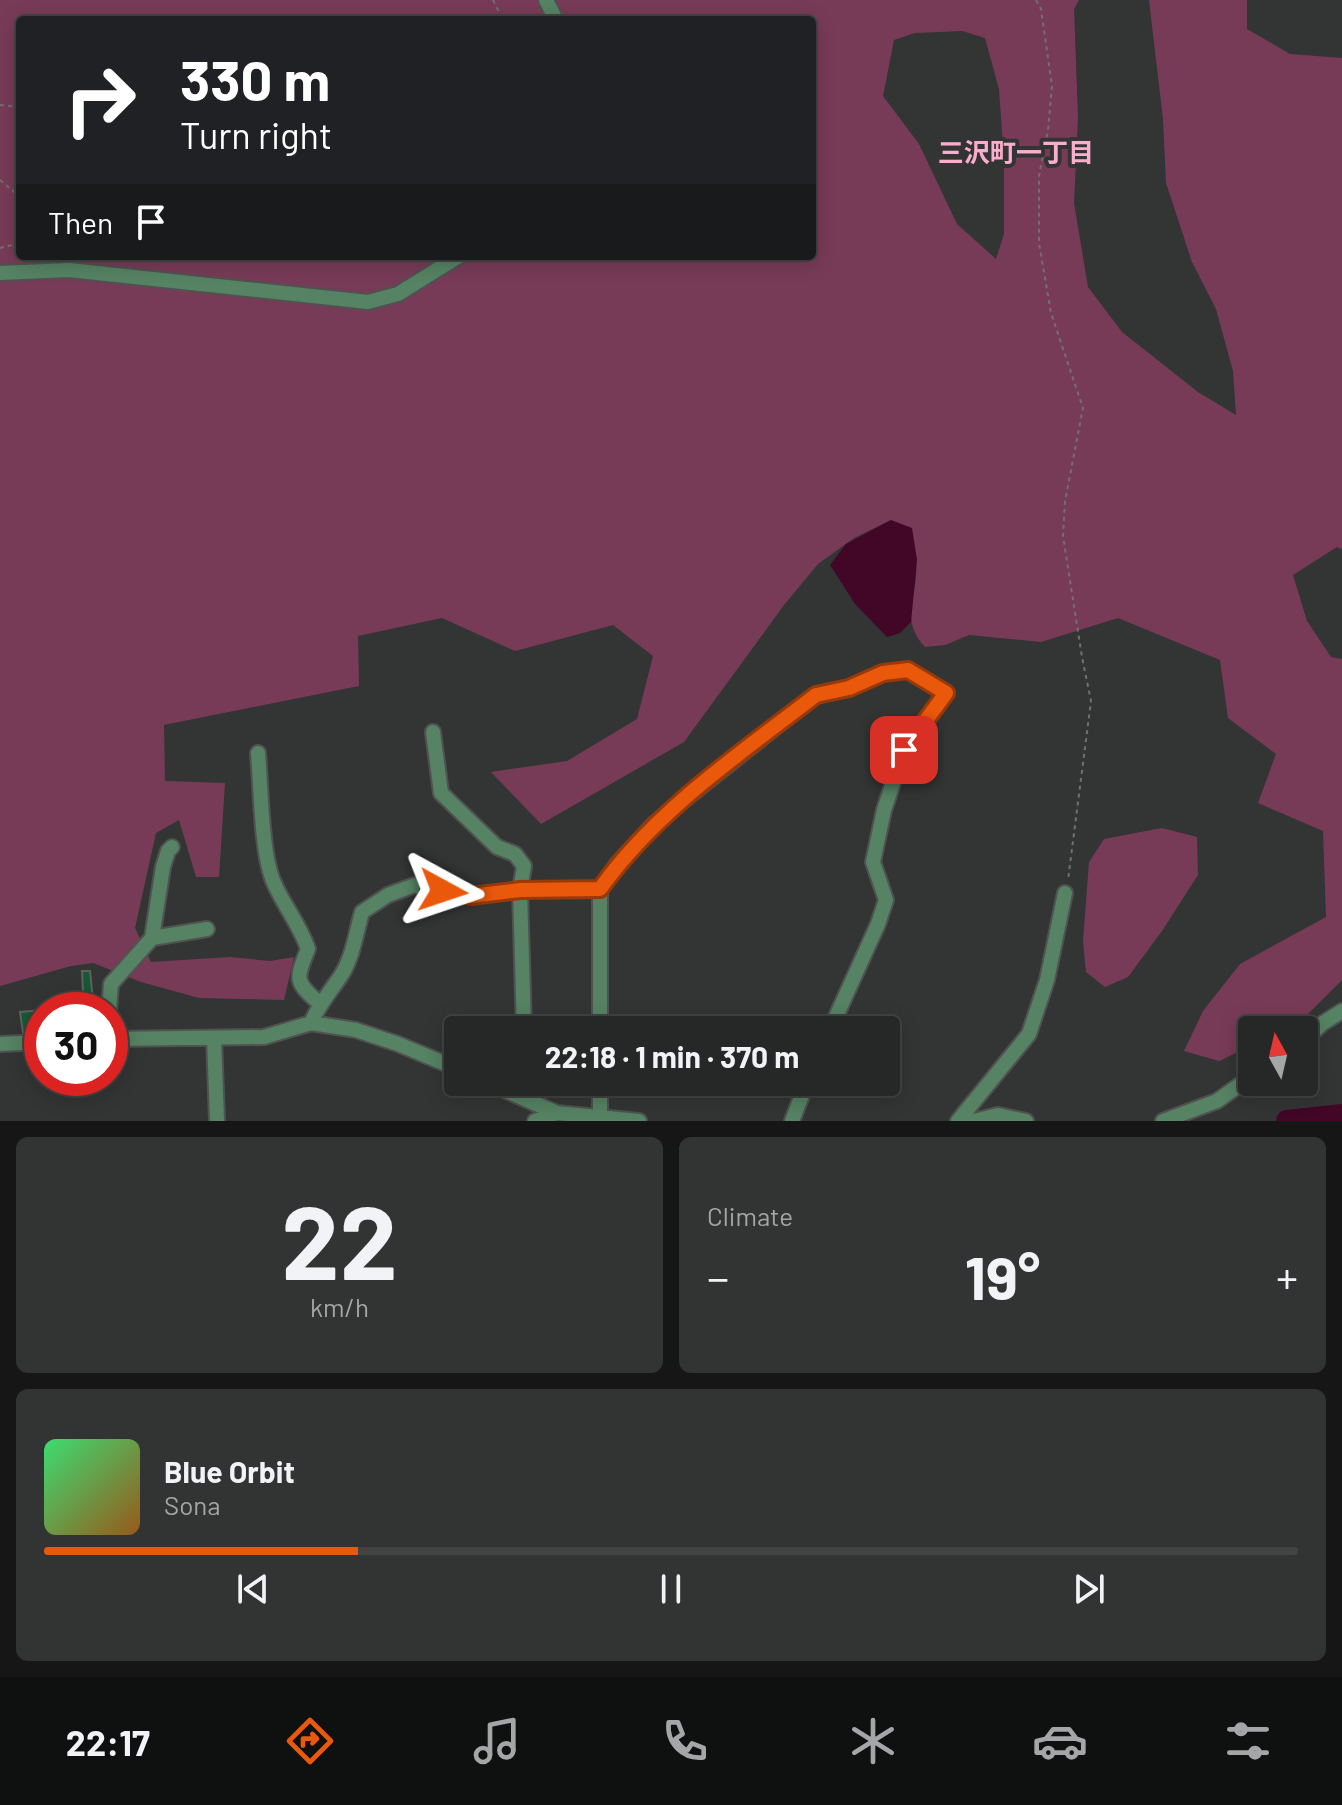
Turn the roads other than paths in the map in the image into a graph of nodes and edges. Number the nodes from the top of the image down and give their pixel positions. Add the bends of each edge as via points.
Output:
1 (453, 260) edge
2 (0, 273) edge
3 (433, 732) dead end
4 (258, 753) dead end
5 (172, 847) dead end
6 (600, 889) junction
7 (520, 890) junction
8 (1065, 893) road end
9 (207, 929) dead end
10 (152, 938) junction
11 (110, 992) edge
12 (319, 1003) junction
13 (1342, 1011) edge
14 (524, 1016) edge
15 (600, 1016) edge
16 (836, 1016) edge
17 (311, 1023) junction
18 (1318, 1027) edge
19 (214, 1038) junction
20 (128, 1039) edge
21 (24, 1043) edge
22 (0, 1044) edge
23 (444, 1063) edge
24 (1238, 1086) edge
25 (528, 1096) edge
26 (600, 1096) edge
27 (802, 1096) edge
28 (557, 1113) junction
29 (600, 1115) junction
30 (217, 1121) edge
31 (535, 1121) edge
32 (639, 1121) edge
33 (792, 1121) edge
34 (958, 1121) edge
35 (974, 1121) edge
36 (1026, 1121) edge
37 (1163, 1121) edge

1 - 2 street via 398,294 368,302 69,270
3 - 7 street via 441,793 497,847 521,860
4 - 12 street via 268,861 308,949 300,986
5 - 10 street via 163,867
6 - 7 street
6 - 15 street
6 - 16 street via 654,824 816,695 908,670 946,693 904,750 873,862 886,900
7 - 12 street via 471,896 415,885 388,895 362,912 343,973
7 - 14 street
8 - 34 street via 1047,980 1029,1034
9 - 10 street
10 - 11 street via 111,984
12 - 17 street
13 - 18 street
17 - 19 street via 264,1037
17 - 23 street via 356,1030
19 - 20 street
19 - 30 street
21 - 22 street
24 - 37 street via 1217,1101
25 - 28 street
26 - 29 street
27 - 33 street
28 - 29 street
28 - 31 street
29 - 32 street
35 - 36 street via 998,1115

